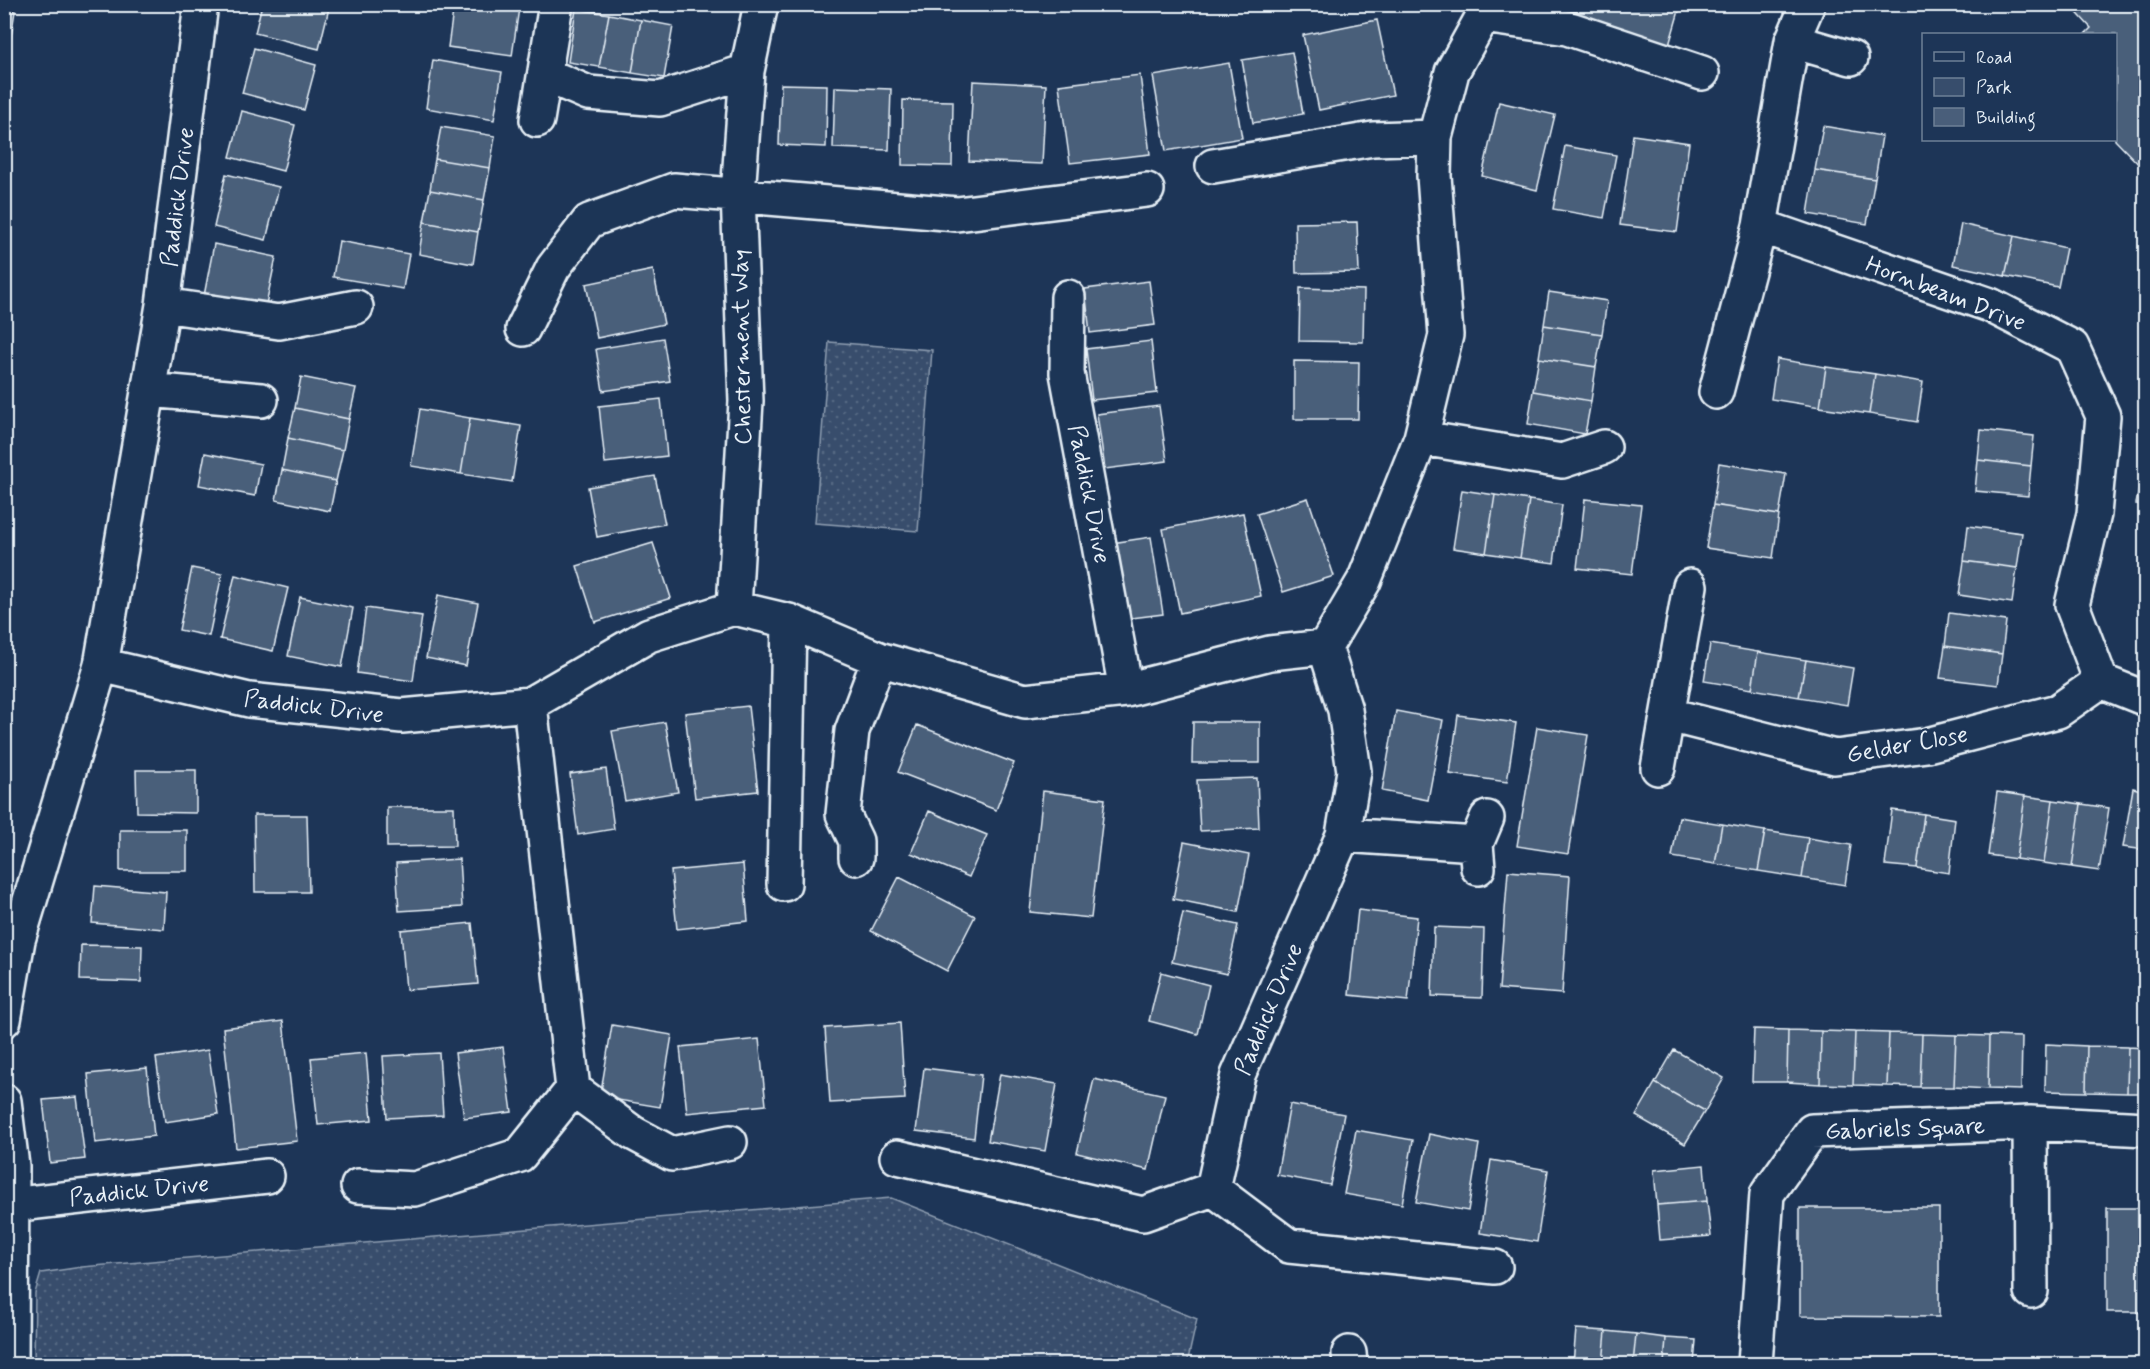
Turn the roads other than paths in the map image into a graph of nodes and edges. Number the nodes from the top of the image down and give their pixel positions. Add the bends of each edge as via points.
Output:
1 (201, 4) edge
2 (556, 4) edge
3 (761, 4) edge
4 (1808, 4) edge
5 (1485, 10) edge
6 (1792, 41) junction
7 (1851, 58) dead end
8 (747, 71) junction
9 (1702, 73) dead end
10 (546, 75) junction
11 (537, 120) dead end
12 (1435, 137) junction
13 (1213, 166) dead end
14 (1147, 190) dead end
15 (738, 194) junction
16 (1760, 226) junction
17 (1068, 297) dead end
18 (164, 305) junction
19 (356, 307) dead end
20 (522, 329) dead end
21 (149, 390) junction
22 (1716, 392) dead end
23 (261, 400) dead end
24 (1421, 438) junction
25 (1604, 447) dead end
26 (1690, 586) dead end
27 (734, 608) junction
28 (789, 621) junction
29 (1325, 647) junction
30 (879, 659) junction
31 (101, 665) junction
32 (2101, 681) junction
33 (1126, 690) junction
34 (2145, 699) edge
35 (530, 704) junction
36 (1669, 715) junction
37 (1658, 768) dead end
38 (1343, 835) junction
39 (1480, 843) dead end
40 (856, 858) dead end
41 (784, 884) dead end
42 (4, 1020) edge
43 (573, 1089) junction
44 (4, 1101) edge
45 (2030, 1124) junction
46 (2145, 1129) edge
47 (730, 1142) dead end
48 (897, 1157) dead end
49 (267, 1176) dead end
50 (358, 1186) dead end
51 (1213, 1189) junction
52 (10, 1205) junction
53 (1495, 1267) dead end
54 (2031, 1291) dead end
55 (12, 1365) edge
56 (1755, 1365) edge

1 - 18 street, Paddick Drive
2 - 10 street
3 - 8 street, Chesterment Way
4 - 6 street
5 - 9 street via 1567,28
5 - 12 street via 1452,72
6 - 7 street
6 - 16 street
8 - 10 street via 660,99 588,93
8 - 15 street, Chesterment Way
10 - 11 street
12 - 13 street via 1373,139
12 - 24 street via 1434,176 1446,335
14 - 15 street via 957,213
15 - 20 street via 674,190 589,221 553,268
15 - 27 street, Chesterment Way via 746,401
16 - 22 street
16 - 32 street, Hornbeam Drive via 1990,305 2072,347 2103,416 2094,514 2072,605
17 - 33 street, Paddick Drive via 1067,373
18 - 19 street via 279,322
18 - 21 street, Paddick Drive
21 - 23 street
21 - 31 street, Paddick Drive
24 - 25 street via 1562,461
24 - 29 street via 1364,581
26 - 36 street
27 - 28 street
27 - 35 street, Paddick Drive via 649,635
28 - 30 street
28 - 41 street
29 - 33 street via 1270,653
29 - 38 street, Paddick Drive via 1345,710 1354,771
30 - 33 street via 1025,701
30 - 40 street via 850,743 843,814 856,841
31 - 35 street, Paddick Drive via 249,700 402,716
31 - 42 street, Paddick Drive via 18,940
32 - 34 street
32 - 36 street, Gelder Close via 2058,711 1927,745 1835,757
35 - 43 street
36 - 37 street
38 - 39 street
38 - 51 street, Paddick Drive via 1238,1076
43 - 47 street via 633,1133 672,1154
43 - 50 street via 520,1155 415,1189
44 - 52 street via 12,1166
45 - 46 street, Gabriels Square
45 - 54 street
45 - 56 street, Gabriels Square via 1812,1131 1767,1194
48 - 51 street via 1143,1214
49 - 52 street, Paddick Drive
51 - 53 street via 1289,1246
52 - 55 street

